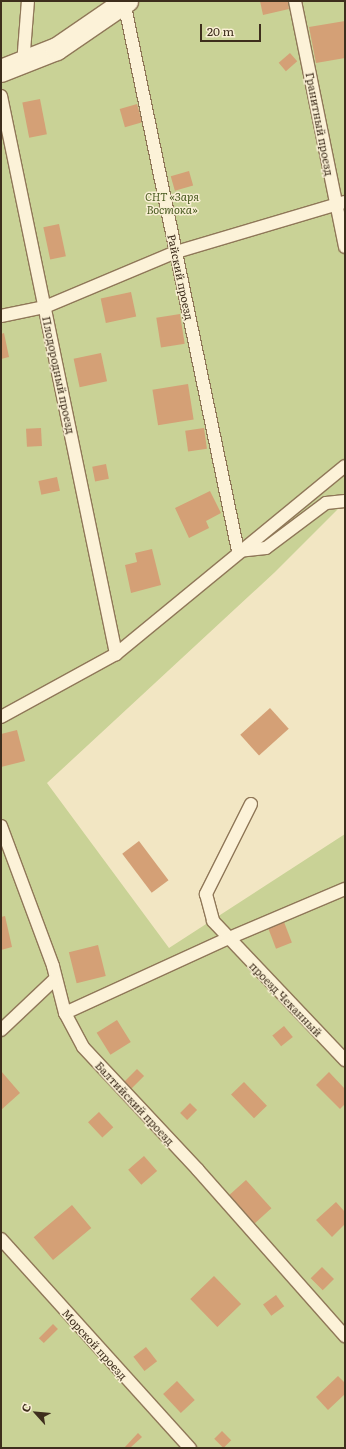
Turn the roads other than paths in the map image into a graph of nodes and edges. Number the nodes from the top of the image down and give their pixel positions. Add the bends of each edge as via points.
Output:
1 (28, 1) edge
2 (295, 1) edge
3 (125, 2) edge
4 (23, 64) junction
5 (1, 72) edge
6 (1, 96) edge
7 (341, 204) edge
8 (345, 247) edge
9 (176, 252) junction
10 (45, 307) junction
11 (1, 316) edge
12 (345, 466) edge
13 (345, 501) edge
14 (238, 551) junction
15 (116, 654) junction
16 (1, 717) edge
17 (251, 804) dead end
18 (1, 826) edge
19 (345, 889) edge
20 (227, 939) junction
21 (55, 979) junction
22 (65, 1013) junction
23 (1, 1030) edge
24 (345, 1060) edge
25 (1, 1239) edge
26 (345, 1336) edge
27 (190, 1448) edge

1 - 4 lane
2 - 7 lane, Гранитный проезд
3 - 4 street via 57,49
3 - 9 lane, Райский проезд
4 - 5 street
6 - 10 lane, Плодородный проезд
7 - 8 lane, Гранитный проезд
7 - 9 lane
9 - 10 lane
9 - 14 lane, Райский проезд
10 - 11 lane
10 - 15 lane, Плодородный проезд
12 - 14 lane
13 - 14 lane via 326,503 266,548
14 - 15 lane
15 - 16 lane
17 - 20 lane, проезд Чеканный via 206,894 213,922
18 - 21 lane, Балтийский проезд via 53,966
19 - 20 lane
20 - 22 lane
20 - 24 lane, проезд Чеканный
21 - 22 lane, Балтийский проезд
21 - 23 lane
22 - 26 lane, Балтийский проезд via 83,1047 198,1170
25 - 27 lane, Морской проезд

